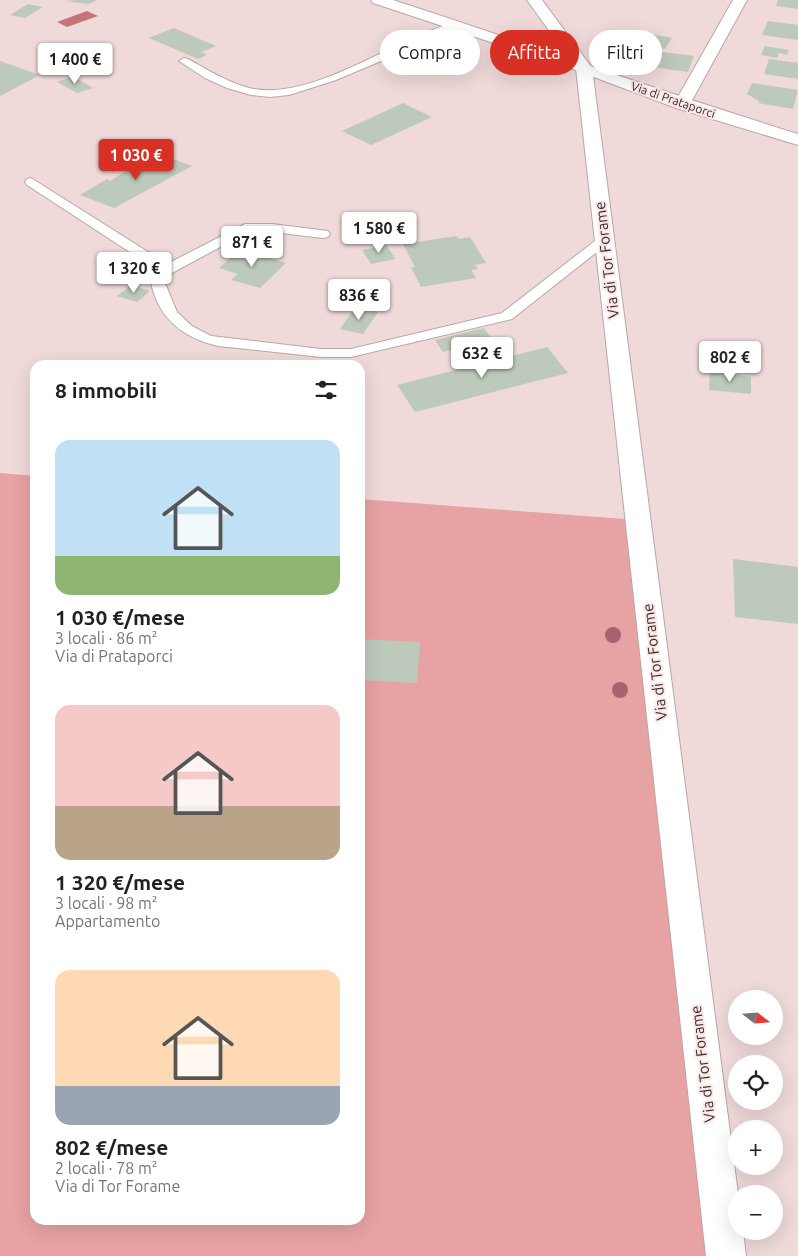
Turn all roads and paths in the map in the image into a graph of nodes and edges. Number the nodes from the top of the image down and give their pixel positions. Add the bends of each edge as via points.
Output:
1 (378, 0) edge
2 (534, 0) edge
3 (740, 0) edge
4 (457, 25) junction
5 (184, 61) dead end
6 (584, 68) junction
7 (682, 104) junction
8 (798, 140) edge
9 (31, 182) dead end
10 (323, 234) dead end
11 (605, 240) junction
12 (167, 270) junction
13 (726, 1256) edge

1 - 4 street, Via di Prataporci
2 - 6 street
3 - 7 street
4 - 5 lane via 318,84 286,93 261,93 221,83
4 - 6 street, Via di Prataporci
6 - 7 street, Via di Prataporci
6 - 11 street, Via di Tor Forame
7 - 8 street, Via di Prataporci
9 - 12 lane
10 - 12 lane via 249,227
11 - 12 lane via 507,316 342,354 218,342 191,334 172,316 159,289 158,283
11 - 13 street, Via di Tor Forame

